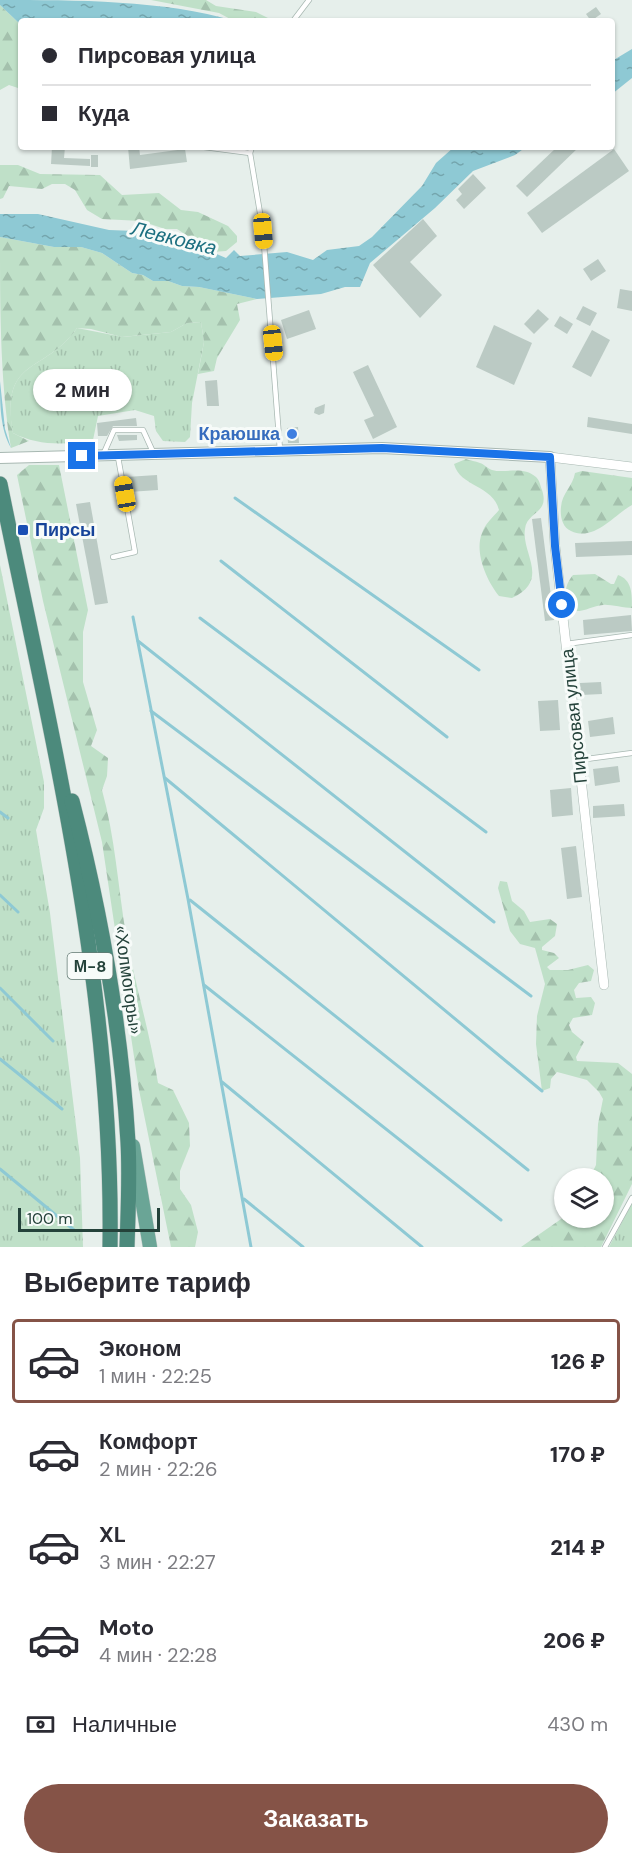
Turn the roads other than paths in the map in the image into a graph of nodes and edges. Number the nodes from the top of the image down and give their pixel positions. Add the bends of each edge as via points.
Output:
1 (309, 0) edge
2 (295, 18) edge
3 (227, 150) edge
4 (251, 150) edge
5 (250, 153) junction
6 (280, 452) junction
7 (154, 455) junction
8 (103, 456) junction
9 (118, 456) junction
10 (550, 457) junction
11 (0, 458) edge
12 (632, 467) edge
13 (0, 484) edge
14 (112, 557) dead end
15 (632, 635) edge
16 (566, 644) junction
17 (43, 688) junction
18 (632, 753) edge
19 (579, 760) junction
20 (604, 985) dead end
21 (122, 1073) junction
22 (632, 1198) edge
23 (110, 1247) edge
24 (127, 1247) edge
25 (150, 1247) edge
26 (605, 1247) edge

1 - 2 lane
3 - 5 lane
4 - 5 lane
5 - 6 lane via 263,231
6 - 7 street
6 - 10 street via 382,448
7 - 8 lane via 143,430 114,430
7 - 9 street
8 - 9 street
8 - 11 street
9 - 14 lane via 135,552
10 - 12 street
10 - 16 street, Пирсовая улица
13 - 17 highway, «Холмогоры» / М-8
15 - 16 lane
16 - 19 street, Пирсовая улица
17 - 21 highway, «Холмогоры» / М-8 via 102,931
17 - 23 highway, «Холмогоры» / М-8 via 82,906 97,1017 111,1170
18 - 19 lane
19 - 20 street, Пирсовая улица
21 - 24 highway, «Холмогоры» via 128,1144
21 - 25 main road
22 - 26 lane

